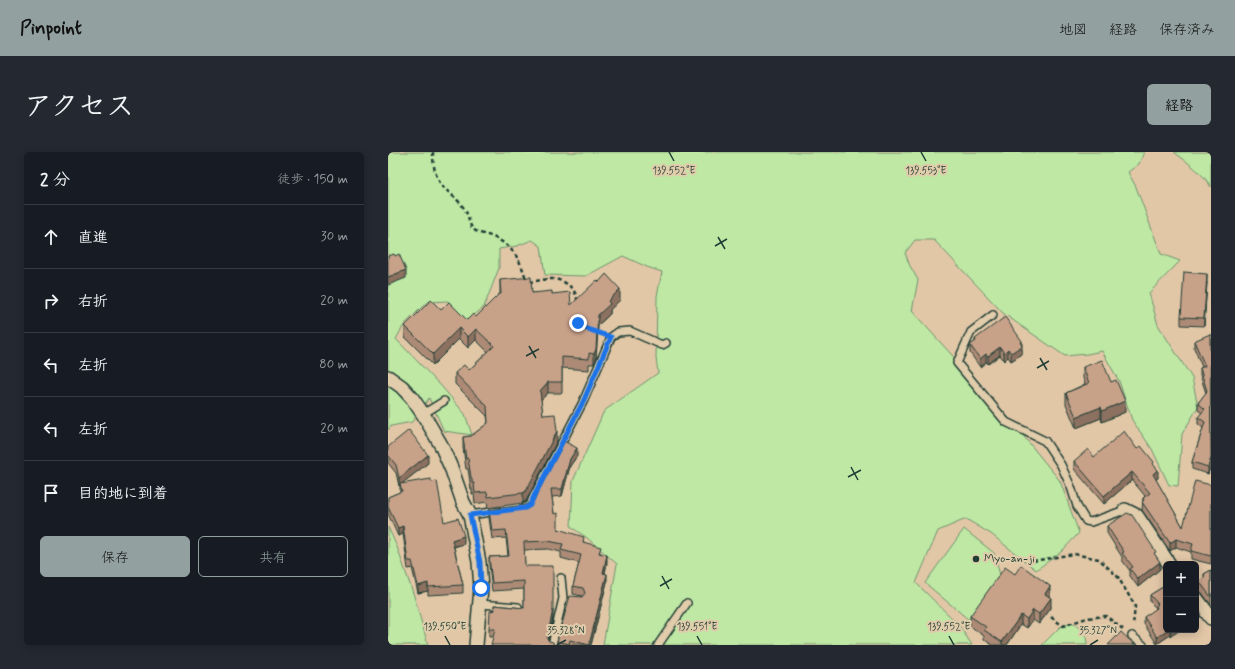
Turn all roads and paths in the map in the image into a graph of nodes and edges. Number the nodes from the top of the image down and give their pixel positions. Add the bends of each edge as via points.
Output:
1 (433, 152) edge
2 (577, 303) edge
3 (993, 315) dead end
4 (666, 342) dead end
5 (388, 377) edge
6 (444, 401) dead end
7 (423, 414) junction
8 (517, 509) edge
9 (1125, 510) joint
10 (502, 511) edge
11 (470, 515) junction
12 (1033, 561) dead end
13 (1167, 561) edge
14 (561, 578) dead end
15 (1199, 602) edge
16 (687, 603) dead end
17 (480, 604) junction
18 (518, 607) edge
19 (1051, 617) dead end
20 (1211, 618) edge
21 (1132, 636) junction
22 (476, 645) edge
23 (552, 645) edge
24 (658, 645) edge
25 (1143, 645) edge

1 - 2 path via 434,172 444,188 466,211 473,228 511,248 524,270 527,282 554,279 562,282 574,291
3 - 9 lane via 972,332 957,363 1006,422 1045,441 1061,465 1086,522
4 - 8 lane via 662,345 630,331 618,332 611,337 583,402 530,505
5 - 7 street via 402,387
6 - 7 lane
7 - 11 street via 441,445
9 - 13 street via 1138,516
10 - 11 lane
11 - 17 street via 480,562
12 - 21 path via 1074,554 1099,559 1118,577 1135,606
14 - 23 lane via 566,598
15 - 20 street
16 - 24 lane
17 - 18 lane
17 - 22 street
19 - 21 path via 1063,626 1087,618 1106,616
21 - 25 lane

